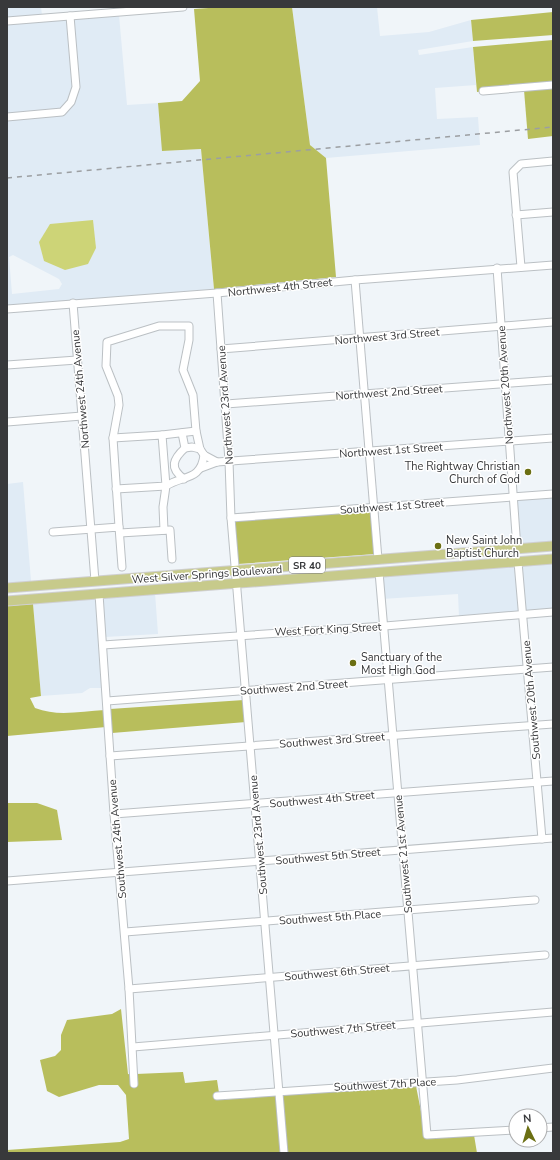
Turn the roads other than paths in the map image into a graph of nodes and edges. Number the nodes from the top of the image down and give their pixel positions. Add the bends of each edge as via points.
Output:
1 (183, 7) edge
2 (70, 16) junction
3 (7, 21) edge
4 (553, 85) edge
5 (483, 91) dead end
6 (7, 117) edge
7 (553, 161) edge
8 (553, 212) edge
9 (516, 215) junction
10 (553, 265) edge
11 (521, 267) junction
12 (496, 268) junction
13 (354, 280) junction
14 (217, 294) junction
15 (73, 304) junction
16 (7, 309) edge
17 (553, 322) edge
18 (501, 326) junction
19 (360, 338) junction
20 (222, 350) junction
21 (77, 360) junction
22 (7, 365) edge
23 (553, 380) edge
24 (505, 384) junction
25 (364, 394) junction
26 (226, 404) junction
27 (82, 416) junction
28 (7, 422) edge
29 (196, 431) junction
30 (182, 433) junction
31 (162, 435) junction
32 (113, 438) junction
33 (553, 438) edge
34 (509, 441) junction
35 (185, 448) junction
36 (369, 451) junction
37 (202, 452) junction
38 (230, 461) junction
39 (217, 462) junction
40 (201, 468) junction
41 (184, 479) junction
42 (166, 486) junction
43 (116, 489) junction
44 (553, 494) edge
45 (514, 497) junction
46 (374, 507) junction
47 (231, 518) junction
48 (91, 528) junction
49 (120, 530) junction
50 (164, 530) junction
51 (53, 532) dead end
52 (553, 546) edge
53 (532, 548) junction
54 (517, 549) junction
55 (425, 556) junction
56 (172, 559) dead end
57 (378, 559) junction
58 (553, 559) edge
59 (518, 562) junction
60 (503, 563) junction
61 (122, 567) dead end
62 (236, 570) junction
63 (379, 572) junction
64 (319, 577) junction
65 (121, 579) junction
66 (95, 581) junction
67 (238, 583) junction
68 (7, 588) edge
69 (99, 594) junction
70 (77, 595) junction
71 (7, 601) edge
72 (553, 612) edge
73 (523, 614) junction
74 (385, 626) junction
75 (240, 634) junction
76 (103, 645) junction
77 (553, 667) edge
78 (528, 669) junction
79 (388, 680) junction
80 (245, 690) junction
81 (107, 701) junction
82 (553, 724) edge
83 (533, 726) junction
84 (392, 736) junction
85 (250, 746) junction
86 (110, 756) junction
87 (553, 781) edge
88 (538, 782) junction
89 (397, 793) junction
90 (255, 804) junction
91 (114, 814) junction
92 (553, 838) edge
93 (542, 839) junction
94 (402, 850) junction
95 (260, 862) junction
96 (120, 872) junction
97 (7, 881) edge
98 (535, 900) dead end
99 (408, 911) junction
100 (265, 922) junction
101 (125, 932) junction
102 (545, 955) dead end
103 (412, 966) junction
104 (269, 977) junction
105 (130, 989) junction
106 (553, 1012) edge
107 (416, 1022) junction
108 (274, 1035) junction
109 (133, 1047) junction
110 (553, 1068) edge
111 (421, 1081) junction
112 (134, 1084) dead end
113 (279, 1090) junction
114 (217, 1096) dead end
115 (508, 1130) edge
116 (284, 1153) edge

1 - 2 street
2 - 3 street
2 - 6 street via 76,87 72,102 62,112
4 - 5 street
7 - 9 street via 521,164 516,167 513,172
8 - 9 street
9 - 11 street
10 - 11 street, Northwest 4th Street
11 - 12 street, Northwest 4th Street
12 - 13 street, Northwest 4th Street
12 - 18 street, Northwest 20th Avenue
13 - 14 street, Northwest 4th Street
13 - 19 street
14 - 15 street, Northwest 4th Street
14 - 20 street, Northwest 23rd Avenue
15 - 16 street, Northwest 4th Street
15 - 21 street, Northwest 24th Avenue
17 - 18 street, Northwest 3rd Street
18 - 19 street, Northwest 3rd Street
18 - 24 street, Northwest 20th Avenue
19 - 20 street, Northwest 3rd Street
19 - 25 street
20 - 26 street, Northwest 23rd Avenue
21 - 22 street
21 - 27 street, Northwest 24th Avenue
23 - 24 street, Northwest 2nd Street
24 - 25 street, Northwest 2nd Street
24 - 34 street, Northwest 20th Avenue
25 - 26 street, Northwest 2nd Street
25 - 36 street
26 - 38 street, Northwest 23rd Avenue
27 - 28 street
27 - 48 street, Northwest 24th Avenue
29 - 30 street
29 - 32 street via 193,396 184,370 190,340 189,326 159,326 106,342 106,366 118,396 119,406
29 - 37 street
30 - 31 street
30 - 35 street
31 - 32 street
31 - 42 street
32 - 43 street
33 - 34 street, Northwest 1st Street
34 - 36 street, Northwest 1st Street
34 - 45 street, Northwest 20th Avenue
35 - 37 street via 192,447
35 - 41 street via 174,460 173,466
36 - 38 street, Northwest 1st Street
36 - 46 street
37 - 39 street
37 - 40 street
38 - 39 street, Northwest 1st Street
38 - 47 street, Northwest 23rd Avenue
39 - 40 street, Northwest 1st Street
40 - 41 street via 194,475
41 - 42 street
42 - 43 street
42 - 50 street via 163,507
43 - 49 street
44 - 45 street, Southwest 1st Street
45 - 46 street, Southwest 1st Street
45 - 54 street, Northwest 20th Avenue
46 - 47 street, Southwest 1st Street
46 - 57 street
47 - 62 street, Southwest 23rd Avenue
48 - 49 street
48 - 51 street
48 - 66 street
49 - 50 street
49 - 61 street
50 - 56 street via 170,530
52 - 53 main road, West Silver Springs Boulevard / SR 40
53 - 54 main road, West Silver Springs Boulevard / SR 40
53 - 59 main road via 524,553
54 - 55 main road, West Silver Springs Boulevard / SR 40
54 - 60 main road via 512,557
55 - 57 main road, West Silver Springs Boulevard / SR 40
55 - 63 main road via 422,559 391,562
57 - 62 main road, West Silver Springs Boulevard / SR 40
57 - 64 main road via 375,565 368,569 324,572
58 - 59 main road, West Silver Springs Boulevard / SR 40
59 - 60 main road, West Silver Springs Boulevard / SR 40
59 - 73 street, Southwest 20th Avenue
60 - 63 main road, West Silver Springs Boulevard / SR 40
62 - 65 main road, West Silver Springs Boulevard / SR 40
62 - 67 street, Southwest 23rd Avenue
63 - 64 main road, West Silver Springs Boulevard / SR 40
63 - 74 street, Southwest 21st Avenue
64 - 67 main road, West Silver Springs Boulevard / SR 40
65 - 66 main road, West Silver Springs Boulevard / SR 40
65 - 69 main road via 101,587
66 - 68 main road, West Silver Springs Boulevard / SR 40
66 - 70 main road via 92,587
67 - 69 main road, West Silver Springs Boulevard / SR 40
67 - 75 street, Southwest 23rd Avenue
69 - 70 main road, West Silver Springs Boulevard / SR 40
69 - 76 street, Southwest 24th Avenue
70 - 71 main road, West Silver Springs Boulevard / SR 40
72 - 73 street, West Fort King Street
73 - 74 street, West Fort King Street
73 - 78 street, Southwest 20th Avenue
74 - 75 street, West Fort King Street
74 - 79 street, Southwest 21st Avenue
75 - 76 street, West Fort King Street
75 - 80 street, Southwest 23rd Avenue
76 - 81 street, Southwest 24th Avenue
77 - 78 street, Southwest 2nd Street
78 - 79 street, Southwest 2nd Street
78 - 83 street, Southwest 20th Avenue
79 - 80 street, Southwest 2nd Street
79 - 84 street, Southwest 21st Avenue
80 - 81 street, Southwest 2nd Street
80 - 85 street, Southwest 23rd Avenue
81 - 86 street, Southwest 24th Avenue
82 - 83 street, Southwest 3rd Street
83 - 84 street, Southwest 3rd Street
83 - 88 street, Southwest 20th Avenue
84 - 85 street, Southwest 3rd Street
84 - 89 street, Southwest 21st Avenue
85 - 86 street, Southwest 3rd Street
85 - 90 street, Southwest 23rd Avenue
86 - 91 street, Southwest 24th Avenue
87 - 88 street, Southwest 4th Street
88 - 89 street, Southwest 4th Street
88 - 93 street, Southwest 20th Avenue
89 - 90 street, Southwest 4th Street
89 - 94 street, Southwest 21st Avenue
90 - 91 street, Southwest 4th Street
90 - 95 street, Southwest 23rd Avenue
91 - 96 street, Southwest 24th Avenue
92 - 93 street, Southwest 5th Street
93 - 94 street, Southwest 5th Street
94 - 95 street, Southwest 5th Street
94 - 99 street, Southwest 21st Avenue
95 - 96 street, Southwest 5th Street
95 - 100 street, Southwest 23rd Avenue
96 - 97 street, Southwest 5th Street
96 - 101 street, Southwest 24th Avenue
98 - 99 street, Southwest 5th Place
99 - 100 street, Southwest 5th Place
99 - 103 street, Southwest 21st Avenue
100 - 101 street, Southwest 5th Place
100 - 104 street, Southwest 23rd Avenue
101 - 105 street, Southwest 24th Avenue
102 - 103 street, Southwest 6th Street
103 - 104 street, Southwest 6th Street
103 - 107 street, Southwest 21st Avenue
104 - 105 street, Southwest 6th Street
104 - 108 street, Southwest 23rd Avenue
105 - 109 street, Southwest 24th Avenue
106 - 107 street, Southwest 7th Street
107 - 108 street, Southwest 7th Street
107 - 111 street, Southwest 21st Avenue
108 - 109 street, Southwest 7th Street
108 - 113 street, Southwest 23rd Avenue
109 - 112 street, Southwest 24th Avenue
110 - 111 street, Southwest 7th Place via 457,1080
111 - 113 street, Southwest 7th Place
111 - 115 street, Southwest 21st Avenue via 427,1135
113 - 114 street, Southwest 7th Place
113 - 116 street, Southwest 23rd Avenue

